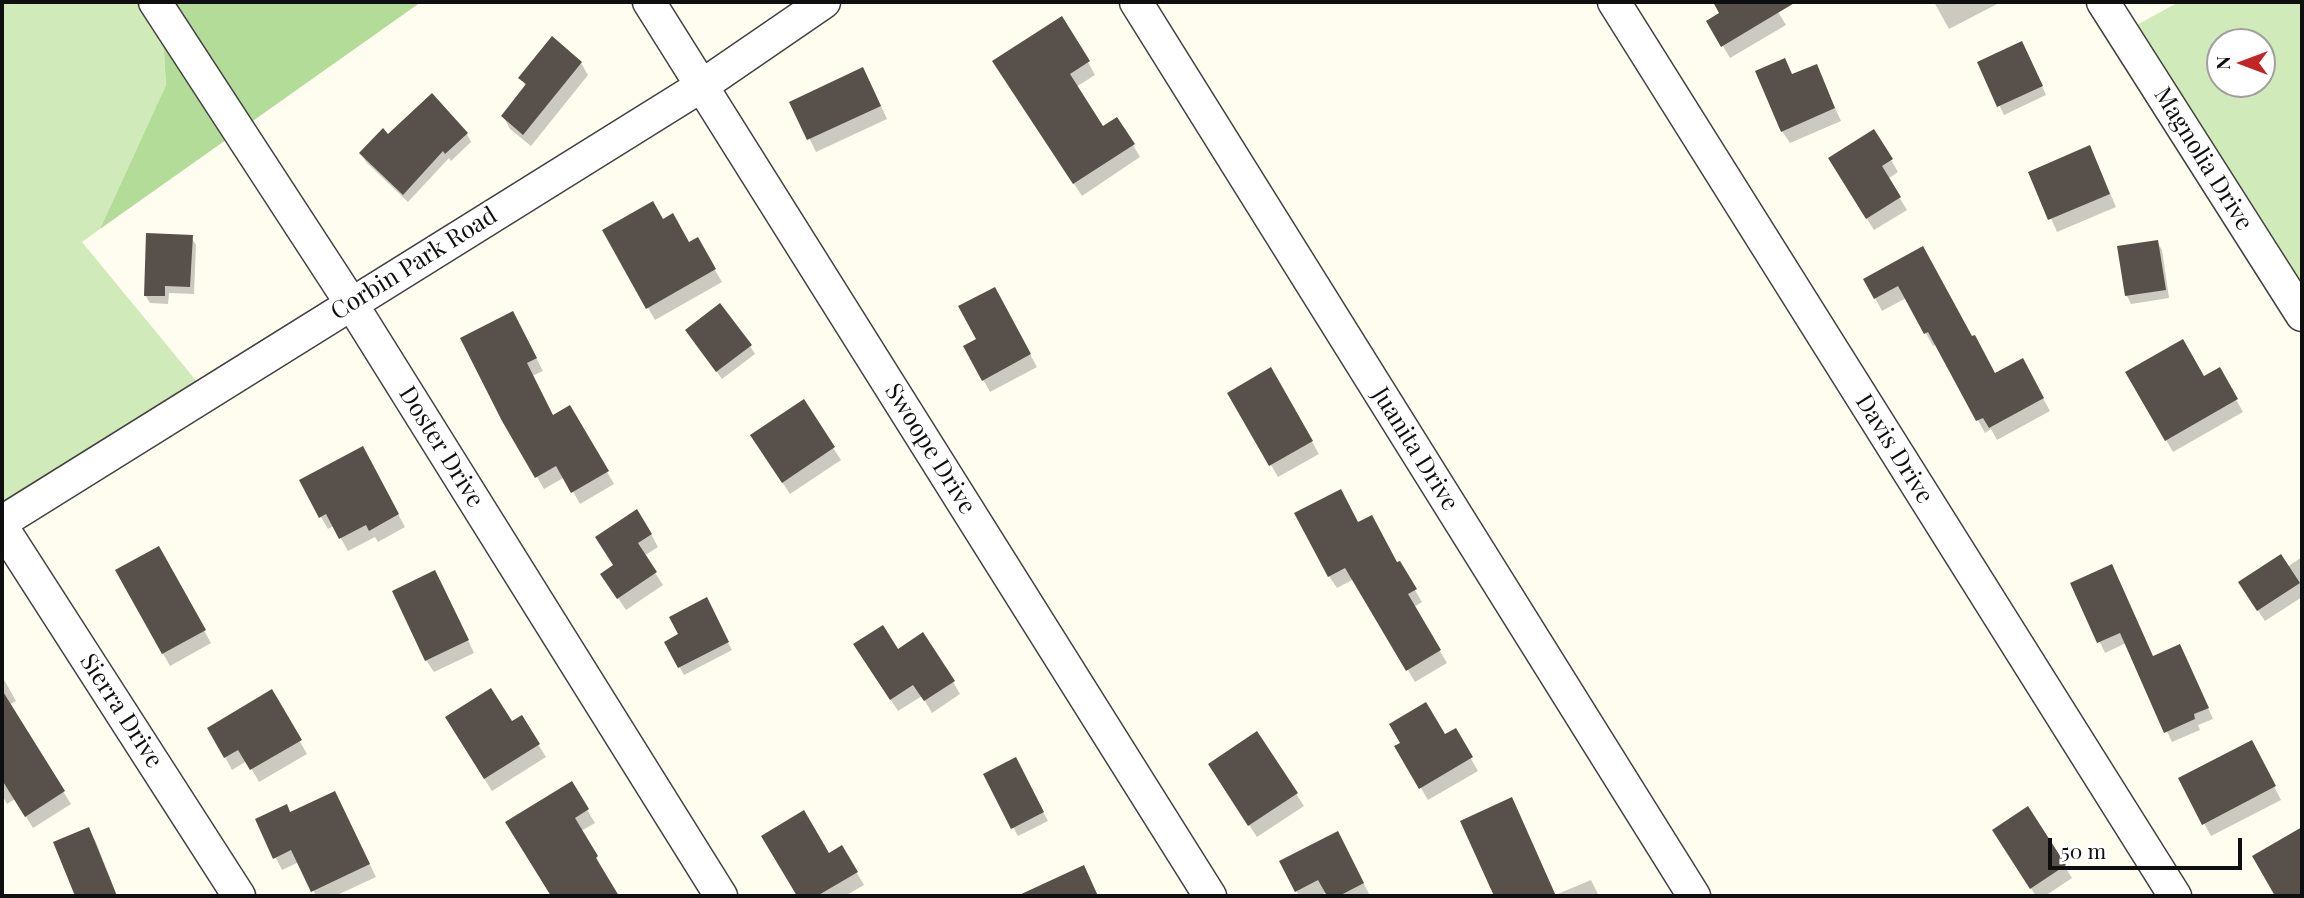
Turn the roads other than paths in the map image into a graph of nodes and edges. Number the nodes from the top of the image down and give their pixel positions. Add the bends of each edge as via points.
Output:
1 (155, 2) edge
2 (649, 2) edge
3 (824, 2) edge
4 (1136, 2) edge
5 (1614, 2) edge
6 (2103, 2) edge
7 (703, 85) junction
8 (351, 303) junction
9 (2302, 315) edge
10 (2, 524) edge
11 (239, 896) edge
12 (721, 896) edge
13 (1210, 896) edge
14 (1694, 896) edge
15 (2175, 896) edge

1 - 8 street, Doster Drive
2 - 7 street, Swoope Drive
3 - 7 street, Corbin Park Road
4 - 14 street, Juanita Drive
5 - 15 street, Davis Drive
6 - 9 street, Magnolia Drive
7 - 8 street, Corbin Park Road
7 - 13 street, Swoope Drive
8 - 10 street, Corbin Park Road
8 - 12 street, Doster Drive
10 - 11 street, Sierra Drive

